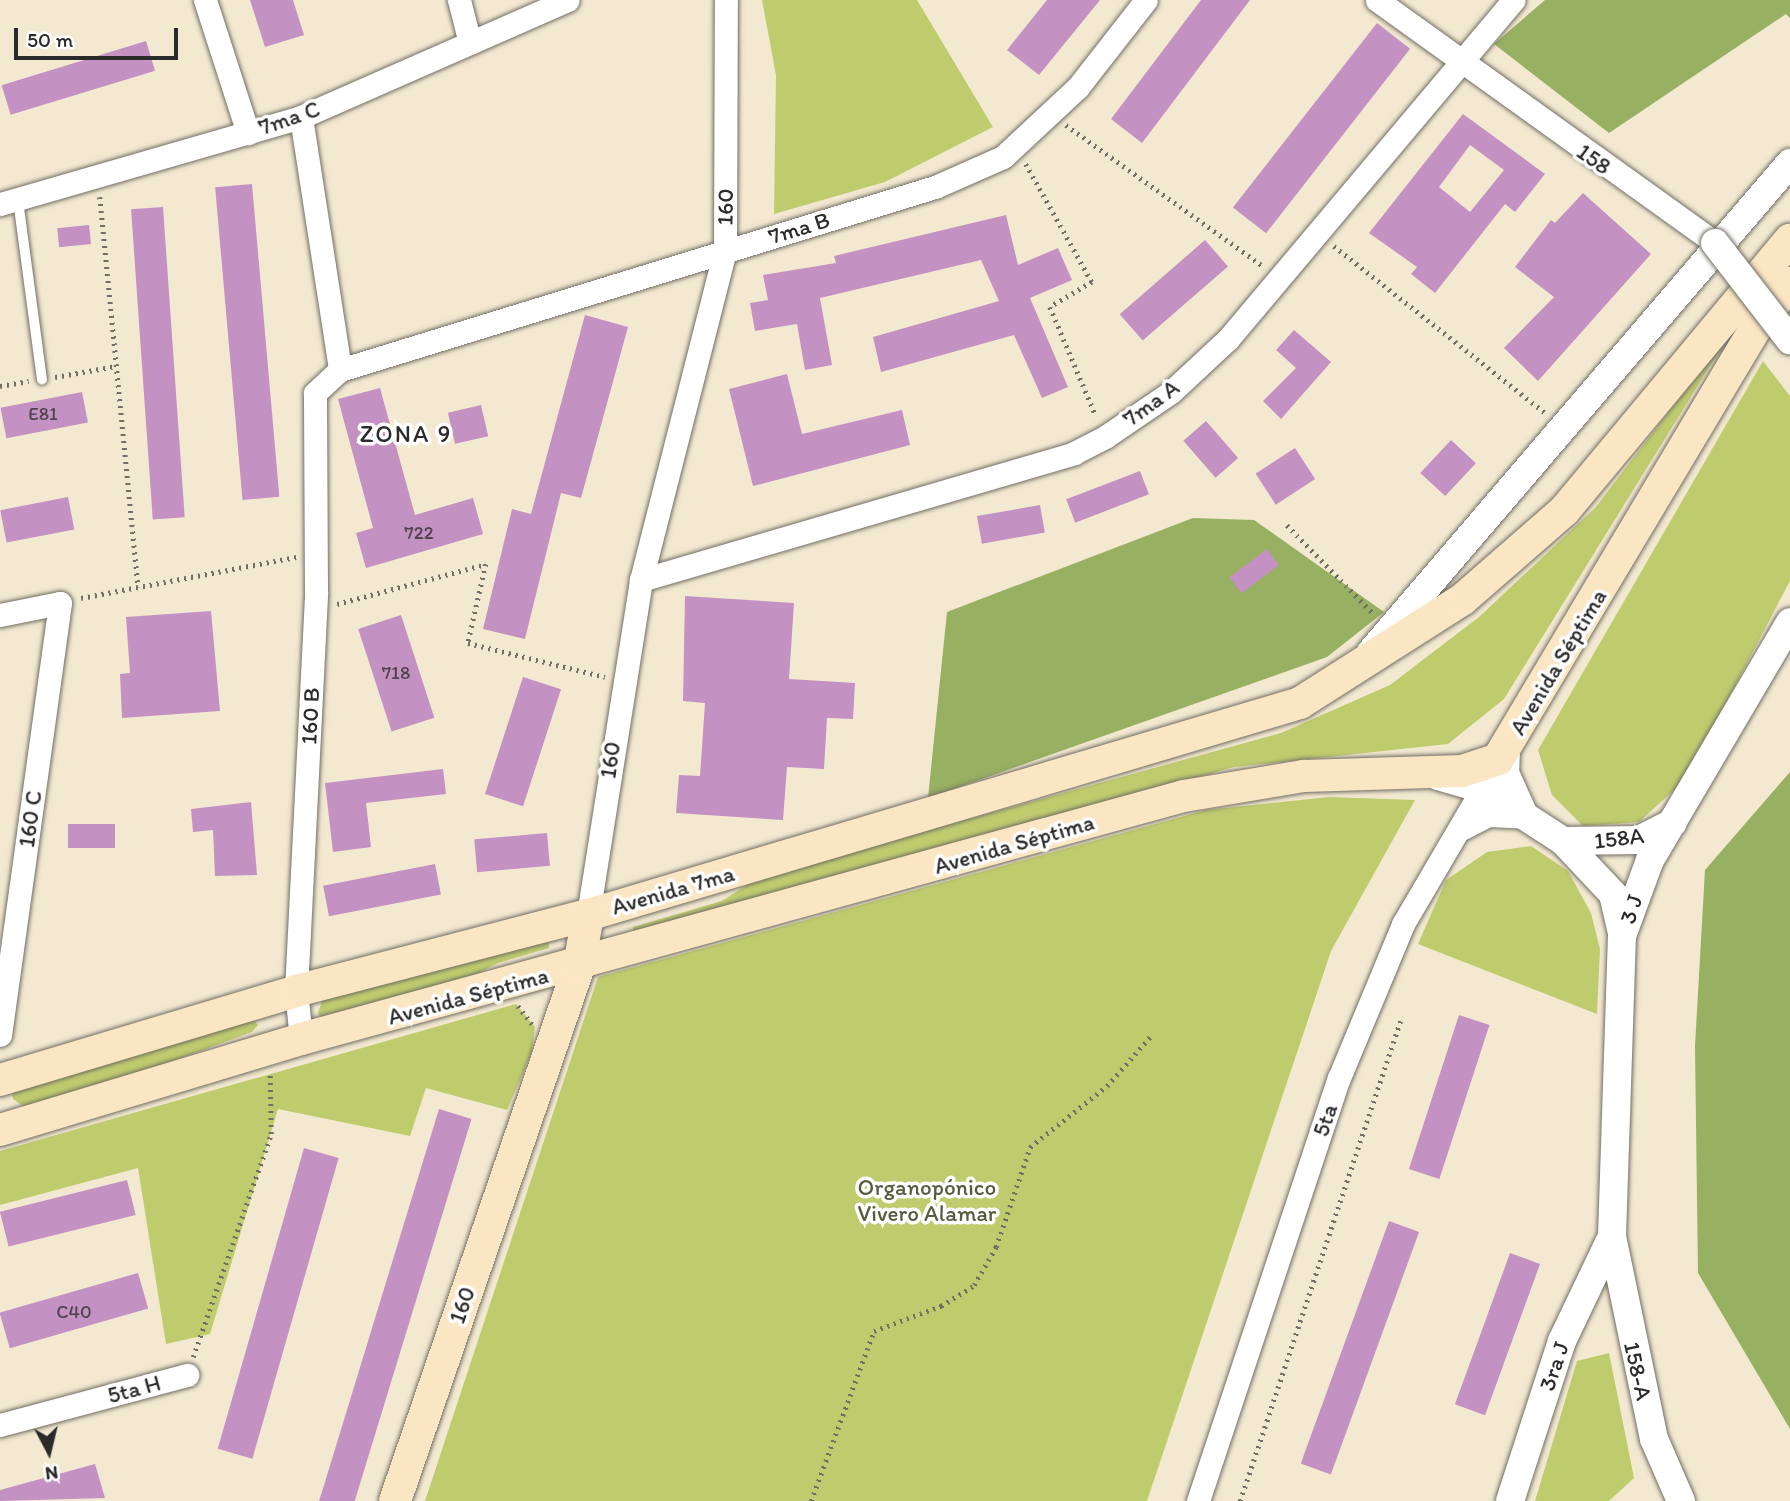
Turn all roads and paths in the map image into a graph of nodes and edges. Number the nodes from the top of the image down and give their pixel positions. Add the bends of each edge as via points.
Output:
1 (205, 0) edge
2 (459, 0) edge
3 (567, 0) edge
4 (726, 0) edge
5 (1146, 0) edge
6 (1377, 0) edge
7 (1513, 0) edge
8 (470, 43) junction
9 (1457, 62) junction
10 (1049, 114) junction
11 (301, 117) junction
12 (248, 132) junction
13 (1016, 145) junction
14 (1790, 163) edge
15 (98, 179) junction
16 (9, 202) edge
17 (1316, 232) junction
18 (1790, 240) edge
19 (1715, 243) junction
20 (725, 250) junction
21 (1278, 278) junction
22 (1790, 283) edge
23 (1790, 340) edge
24 (340, 370) junction
25 (42, 379) dead end
26 (315, 393) joint
27 (1561, 426) junction
28 (1105, 437) junction
29 (1287, 525) dead end
30 (317, 552) junction
31 (641, 580) junction
32 (138, 587) junction
33 (60, 603) junction
34 (315, 610) junction
35 (0, 615) edge
36 (1790, 622) edge
37 (1382, 623) dead end
38 (1354, 672) junction
39 (623, 682) junction
40 (1502, 754) junction
41 (1428, 774) junction
42 (1483, 789) junction
43 (1525, 817) junction
44 (1673, 823) junction
45 (1463, 828) junction
46 (1563, 841) junction
47 (588, 915) junction
48 (1622, 936) junction
49 (579, 967) junction
50 (296, 991) junction
51 (508, 1005) dead end
52 (1402, 1016) dead end
53 (0, 1035) edge
54 (1150, 1037) dead end
55 (301, 1039) junction
56 (530, 1039) dead end
57 (270, 1066) junction
58 (0, 1080) edge
59 (0, 1127) edge
60 (1612, 1236) junction
61 (187, 1375) joint
62 (0, 1424) edge
63 (396, 1501) edge
64 (811, 1501) edge
65 (1198, 1501) edge
66 (1240, 1501) edge
67 (1510, 1501) edge
68 (1681, 1501) edge

1 - 12 street
2 - 8 street
3 - 8 street, 7ma C
4 - 20 street, 160
5 - 10 street, 7ma B
6 - 9 street, 158
7 - 9 street, 7ma A
8 - 11 street, 7ma C
9 - 17 street, 7ma A
9 - 19 street, 158
10 - 13 street, 7ma B
10 - 21 path
11 - 12 street, 7ma C
11 - 24 street
12 - 15 street, 7ma C
13 - 20 street, 7ma B via 935,187
13 - 28 path via 1092,282 1050,307
14 - 19 street
15 - 16 street, 7ma C
15 - 32 path
16 - 25 lane
17 - 21 street, 7ma A
17 - 27 path
18 - 38 main road via 1564,511 1463,599
19 - 23 street, 158, bridge
19 - 27 street
20 - 24 street, 7ma B
20 - 31 street, 160
21 - 28 street, 7ma A via 1171,392
22 - 40 main road, Avenida Séptima via 1755,329
24 - 26 street, 7ma B
26 - 30 street, 160 B
27 - 38 street
28 - 31 street, 7ma A via 1073,453
29 - 37 path
30 - 32 path
30 - 34 street, 160 B
31 - 39 street, 160
32 - 33 path
33 - 35 street
33 - 53 street, 160 C
34 - 39 path via 486,564 468,643
34 - 50 street, 160 B
36 - 44 street, 3 J
38 - 47 main road, Avenida 7ma via 1300,703 1237,727
39 - 47 street, 160
40 - 41 main road, Avenida Séptima
40 - 42 street, 5ta
40 - 43 street via 1505,773
41 - 42 street
41 - 49 main road, Avenida Séptima via 1304,776 1184,796
42 - 43 street
42 - 45 street, 5ta
43 - 45 street, 158A via 1489,815
43 - 46 street, 158A
44 - 46 street, 158A via 1639,840
44 - 48 street, 3 J via 1636,890
45 - 65 street, 5ta via 1403,924 1339,1078
46 - 48 street, 158A via 1613,894
47 - 49 main road, 160
47 - 50 main road, Avenida Séptima
48 - 60 street, 3 J
49 - 55 main road, Avenida Séptima
49 - 63 main road, 160
50 - 55 street, 160 B
50 - 58 main road, Avenida Séptima
51 - 56 path via 516,1004 535,1027
52 - 66 path
54 - 64 path via 1107,1086 1030,1147 996,1247 974,1284 941,1306 874,1331
55 - 57 main road, Avenida Séptima
57 - 59 main road, Avenida Séptima
57 - 61 path via 271,1134
60 - 67 street, 3ra J via 1562,1341
60 - 68 street, 158-A via 1654,1439
61 - 62 street, 5ta H

